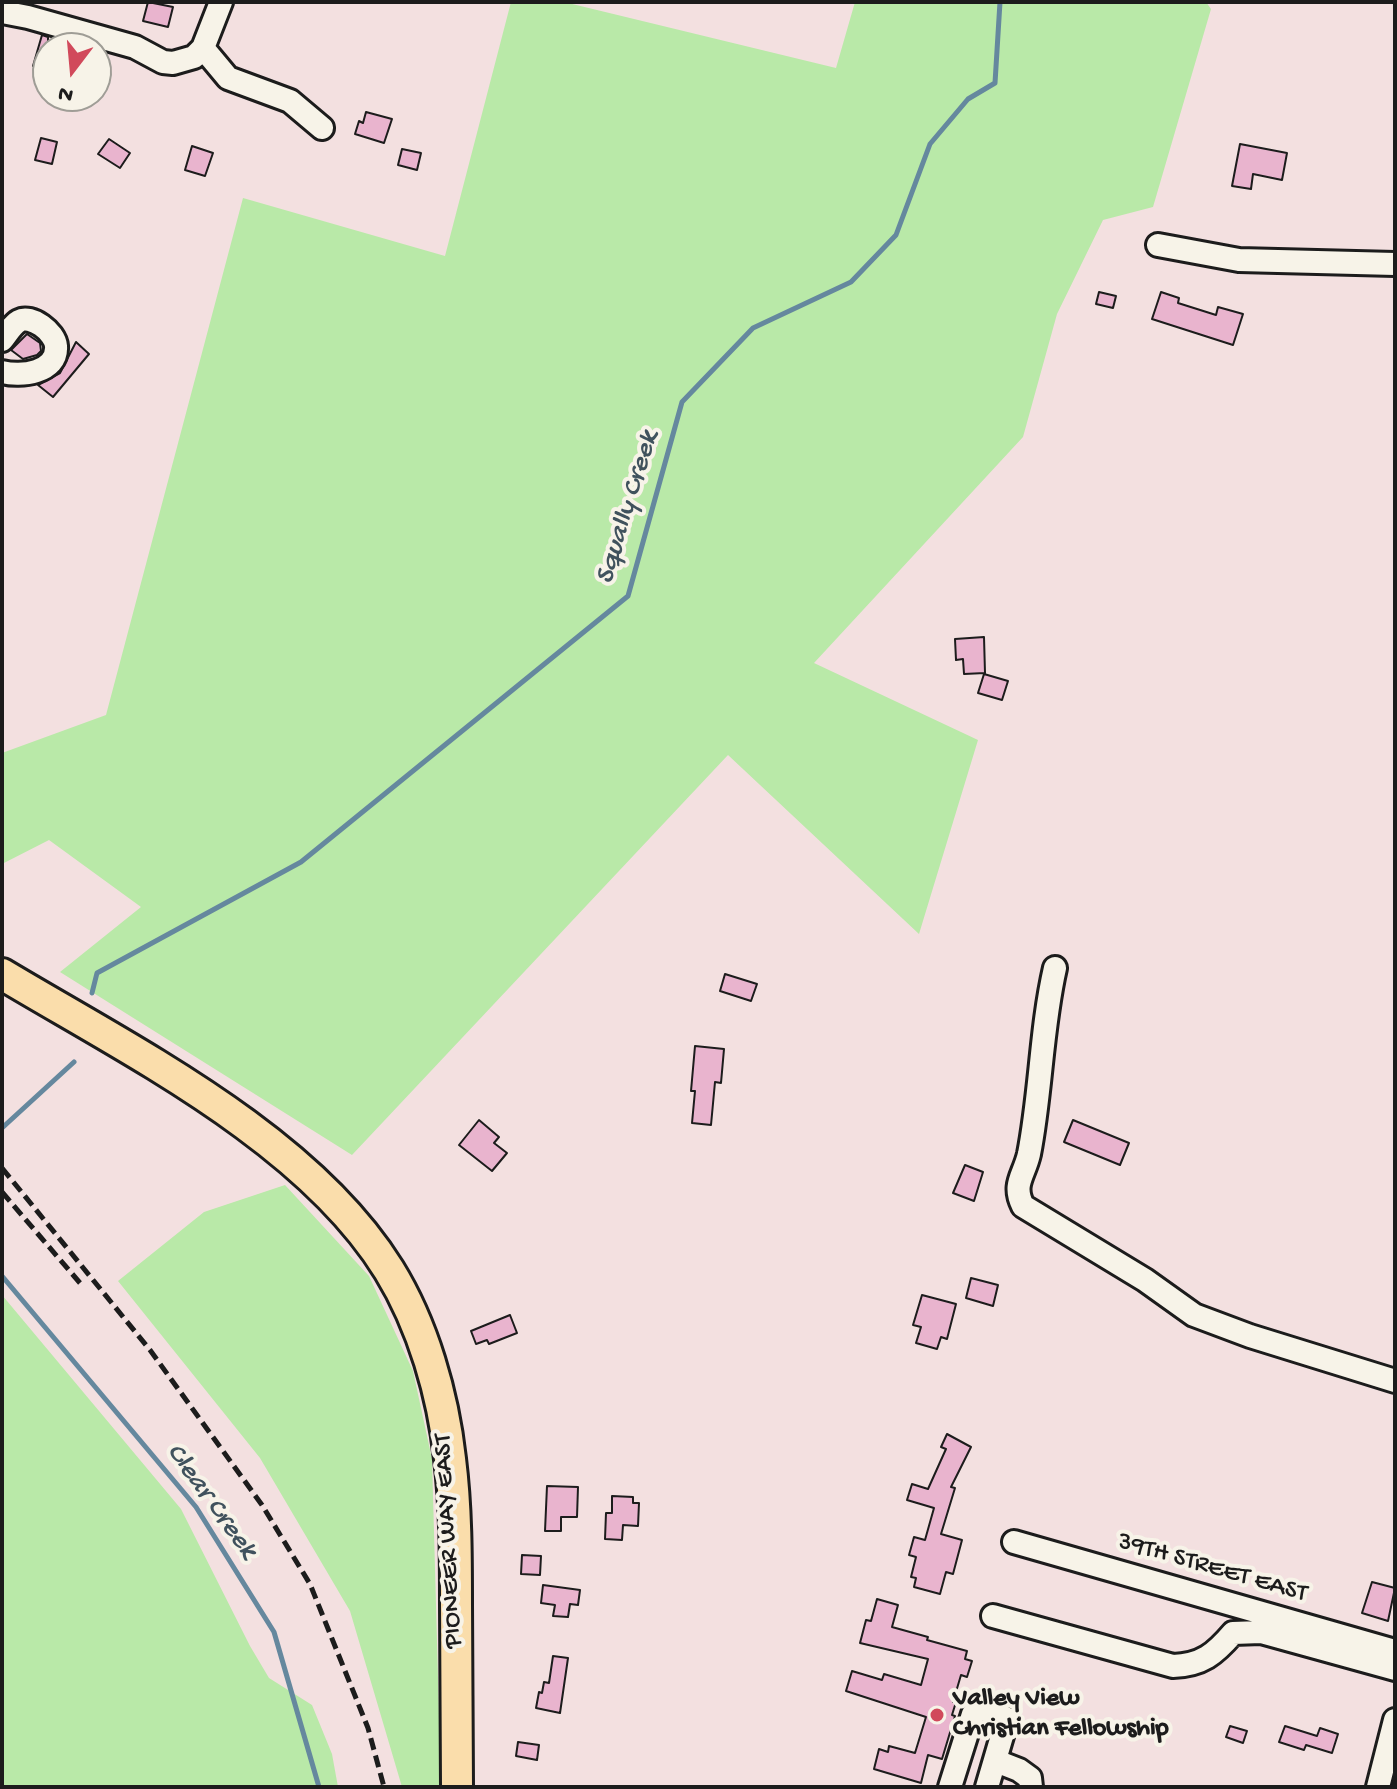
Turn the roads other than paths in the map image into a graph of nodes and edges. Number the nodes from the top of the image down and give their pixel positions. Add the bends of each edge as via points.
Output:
1 (221, 2) edge
2 (2, 12) edge
3 (203, 48) junction
4 (322, 128) dead end
5 (1158, 245) dead end
6 (1395, 264) edge
7 (2, 340) edge
8 (2, 372) edge
9 (1055, 968) dead end
10 (2, 974) edge
11 (1395, 1381) edge
12 (1014, 1542) dead end
13 (993, 1616) dead end
14 (1395, 1651) edge
15 (1395, 1669) edge
16 (1395, 1720) edge
17 (996, 1761) junction
18 (457, 1787) edge
19 (950, 1787) edge
20 (987, 1787) edge
21 (1031, 1787) edge
22 (1378, 1787) edge

1 - 3 street
2 - 3 street via 135,47 163,62 184,60
3 - 4 street via 228,78 290,101
5 - 6 street via 1239,260
7 - 8 street via 16,324 29,319 56,345 41,369 25,375
9 - 11 street via 1033,1134 1017,1194 1023,1206 1211,1323
10 - 18 main road, PIONEER WAY EAST via 270,1144 343,1209 389,1271 429,1359 451,1460
12 - 14 street, 39TH STREET EAST
13 - 15 street via 1173,1666 1204,1660 1233,1633 1246,1631
16 - 22 street
17 - 19 street via 1007,1719 980,1708 973,1714
17 - 20 street
17 - 21 street via 1030,1778

